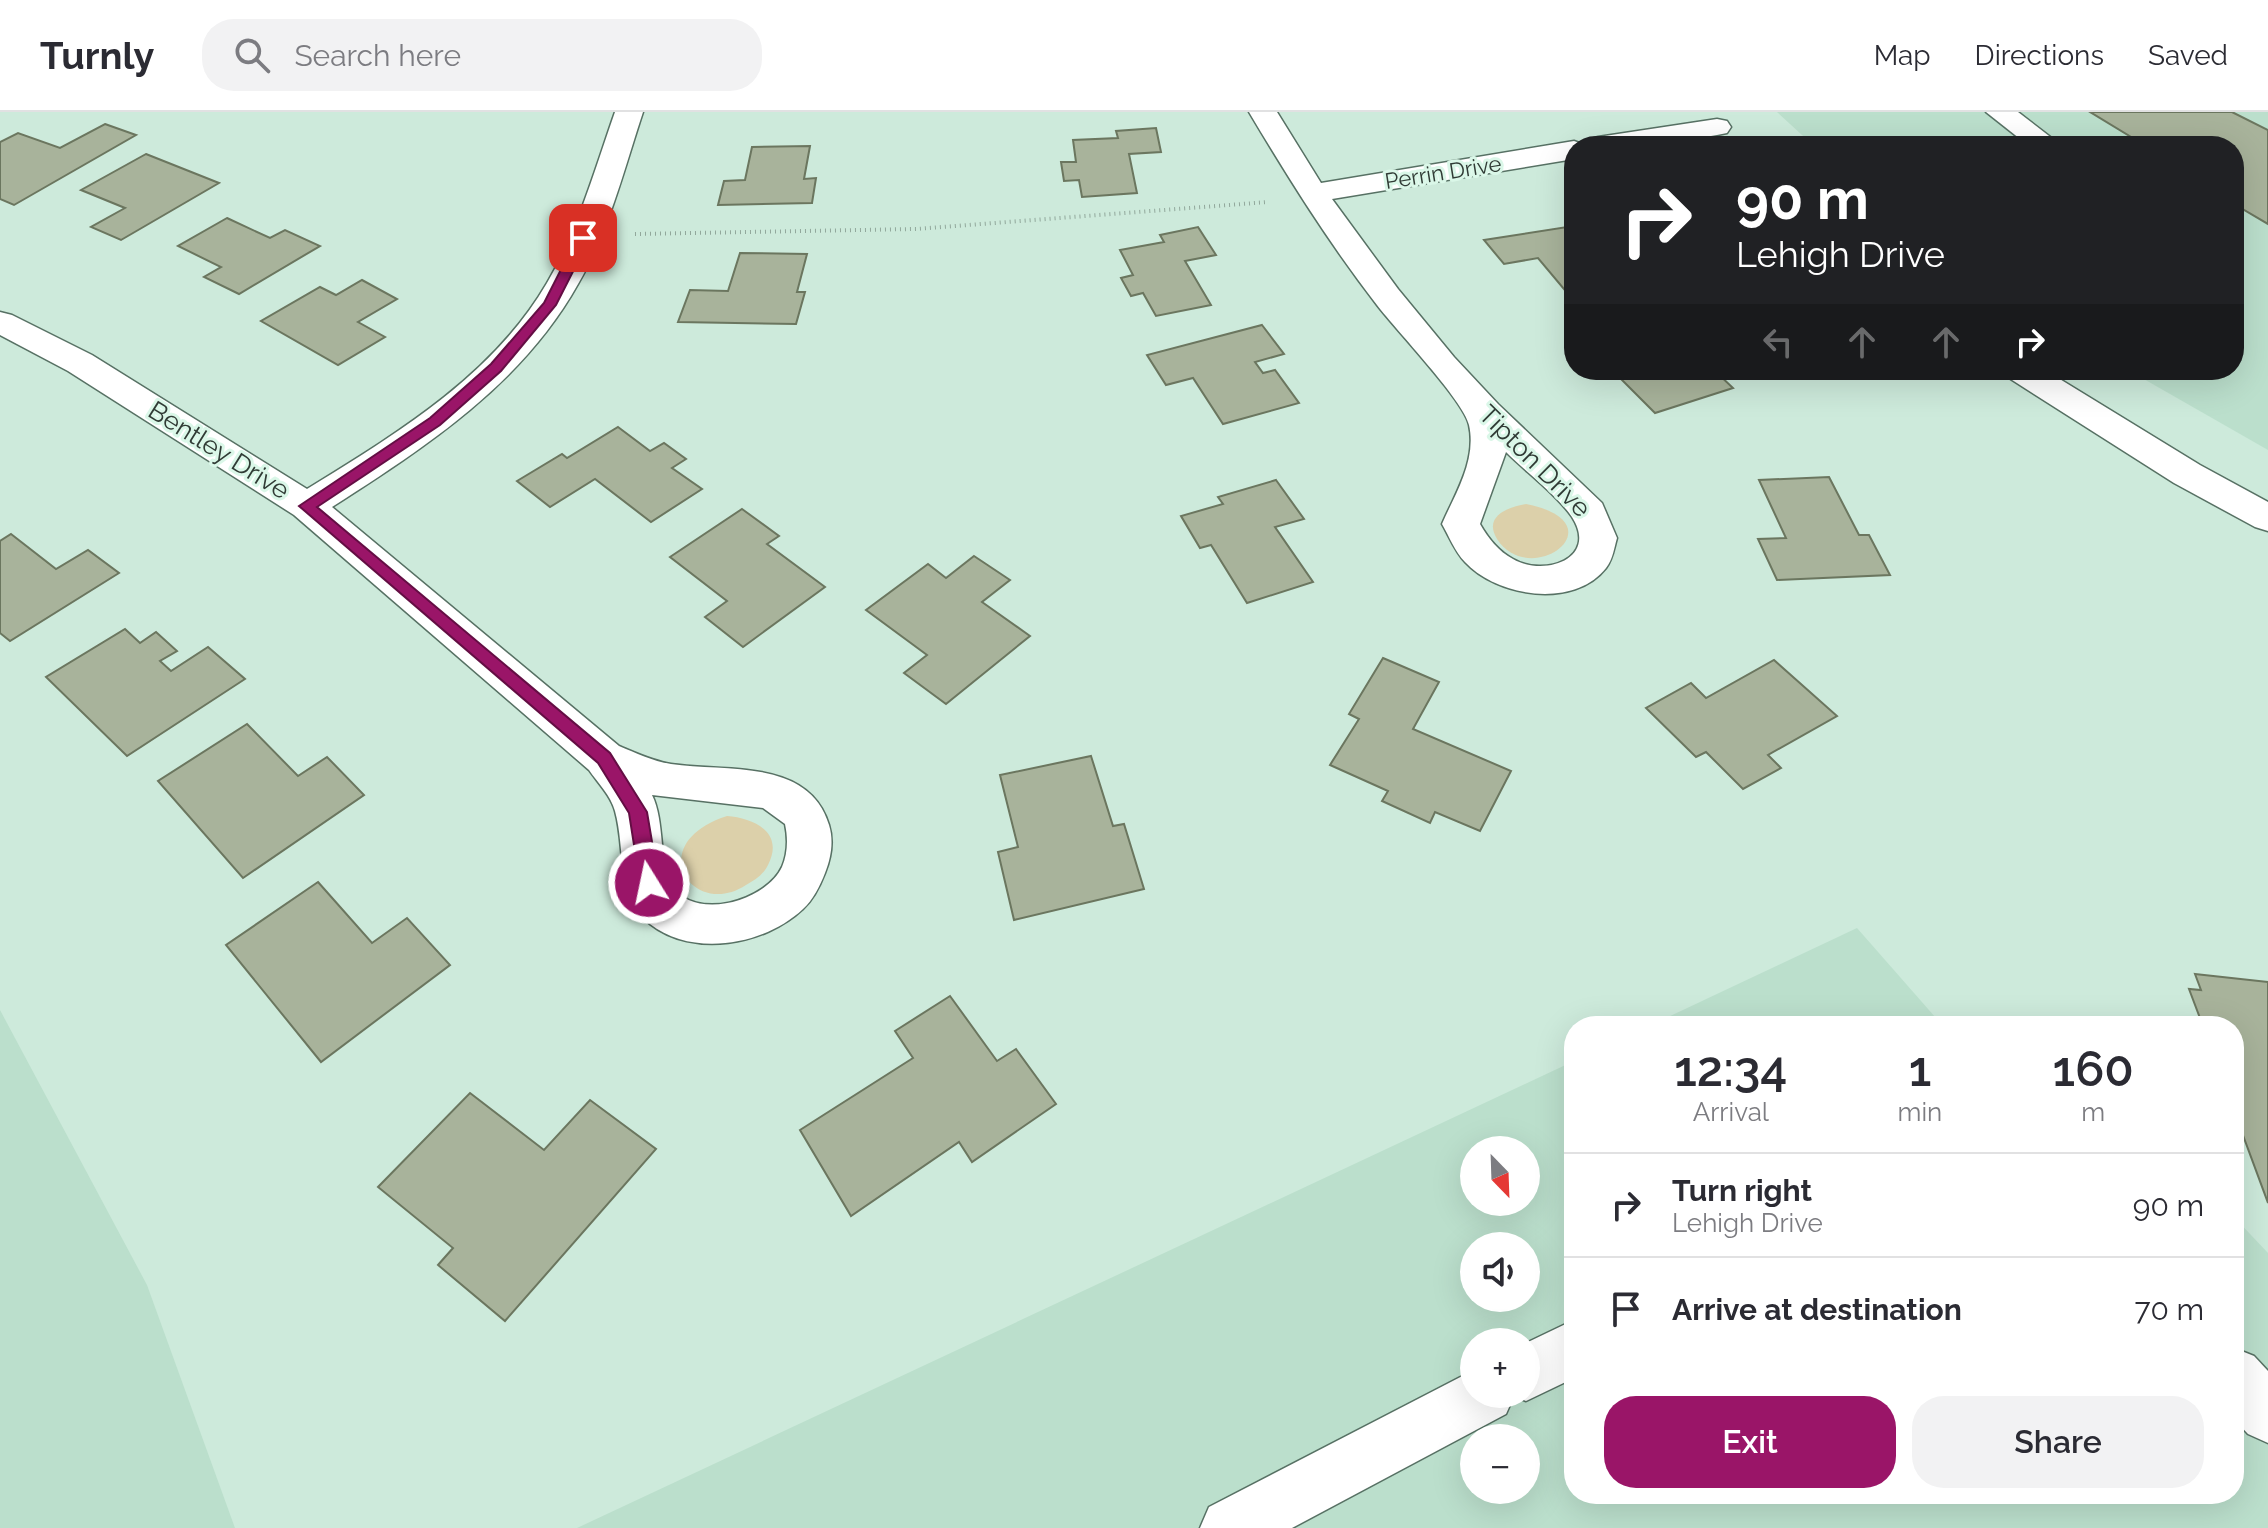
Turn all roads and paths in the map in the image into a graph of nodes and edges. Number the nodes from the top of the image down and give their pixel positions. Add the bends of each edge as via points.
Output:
1 (629, 112) edge
2 (1263, 112) edge
3 (2000, 112) edge
4 (1719, 128) edge
5 (1665, 136) edge
6 (2034, 136) edge
7 (1564, 152) edge
8 (1312, 193) junction
9 (1269, 202) dead end
10 (634, 234) dead end
11 (0, 322) edge
12 (2037, 380) edge
13 (1472, 397) junction
14 (307, 506) junction
15 (2268, 518) edge
16 (604, 758) junction
17 (1564, 1353) edge
18 (1540, 1366) edge
19 (2244, 1387) edge
20 (1460, 1408) edge
21 (2268, 1414) edge
22 (1230, 1528) edge

1 - 14 street via 576,256 536,324 435,422
2 - 8 street, Tipton Drive
3 - 6 street
4 - 5 street
7 - 8 street, Perrin Drive
8 - 13 street, Tipton Drive
9 - 10 path via 916,229
11 - 14 street, Bentley Drive via 80,363
12 - 15 street
13 - 13 street, Tipton Drive via 1487,426 1487,458 1461,524 1468,544 1482,560 1532,580 1557,579 1591,563 1599,548 1594,520
14 - 16 street, Bentley Drive
16 - 16 street, Bentley Drive via 638,812 653,898 680,919 713,925 755,916 788,895 807,862 808,847 809,831 794,804 765,789 672,782
17 - 18 street
19 - 21 street
20 - 22 street

